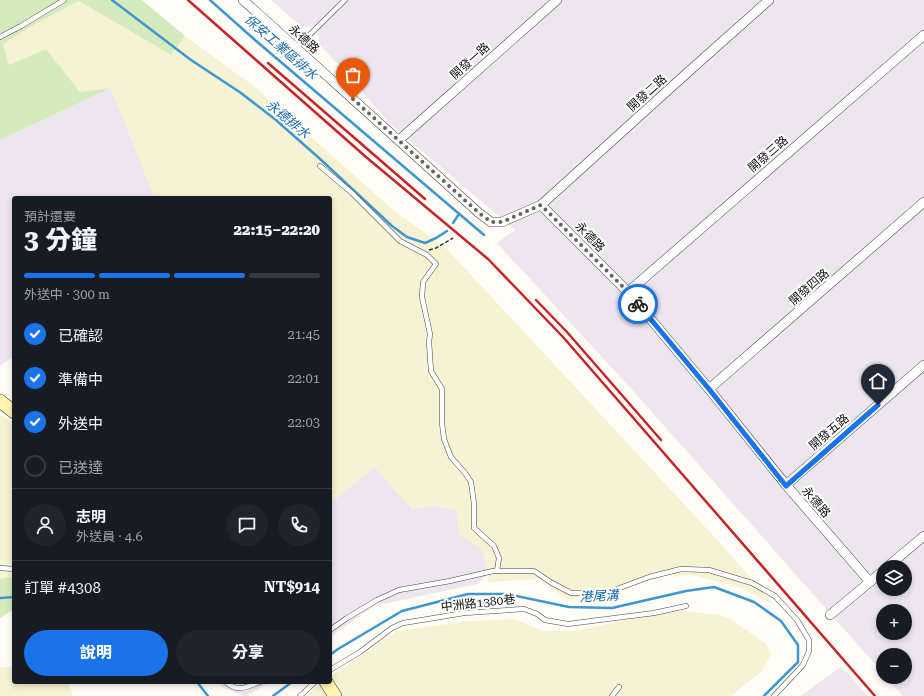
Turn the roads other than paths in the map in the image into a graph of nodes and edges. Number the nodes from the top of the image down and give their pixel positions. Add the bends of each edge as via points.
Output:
1 (64, 0) edge
2 (243, 0) edge
3 (345, 0) edge
4 (557, 0) edge
5 (769, 0) edge
6 (924, 35) edge
7 (0, 37) edge
8 (296, 48) junction
9 (399, 140) junction
10 (320, 166) dead end
11 (924, 202) edge
12 (541, 205) junction
13 (628, 292) junction
14 (924, 365) edge
15 (709, 389) junction
16 (0, 402) edge
17 (12, 411) edge
18 (786, 486) junction
19 (924, 536) edge
20 (895, 560) edge
21 (0, 568) edge
22 (12, 569) edge
23 (497, 571) junction
24 (876, 577) edge
25 (870, 582) junction
26 (686, 606) dead end
27 (830, 615) dead end
28 (332, 629) edge
29 (332, 669) edge
30 (228, 684) edge
31 (255, 684) edge
32 (313, 684) edge
33 (327, 684) edge
34 (619, 686) dead end
35 (300, 696) edge
36 (335, 696) edge
37 (612, 696) edge
38 (774, 696) edge

1 - 7 lane
2 - 8 street, 永德路
3 - 8 lane
4 - 9 street, 開發一路
5 - 12 street, 開發二路
6 - 13 street, 開發三路
8 - 9 street, 永德路
9 - 12 street, 永德路 via 491,222 502,222
10 - 23 lane via 352,193 400,241 427,255 436,264 423,282 422,297 430,334 431,371 442,389 444,439 451,458 471,482 474,528 494,546 499,558
11 - 15 street, 開發四路
12 - 13 street, 永德路
13 - 15 street, 永德路
14 - 18 street, 開發五路
15 - 18 street, 永德路
16 - 17 street
18 - 25 street, 永德路
19 - 20 street
21 - 22 lane
23 - 28 lane via 399,590 377,600
23 - 38 lane via 534,571 571,593 609,592 649,577 682,569 709,570 752,583 775,596 797,620 809,640 810,651 803,665
24 - 25 street
25 - 27 street
26 - 29 lane, 中洲路1380巷 via 654,613 568,624 545,620 524,609 428,618 392,628
30 - 31 lane via 242,689
32 - 35 lane
33 - 36 street
34 - 37 lane

